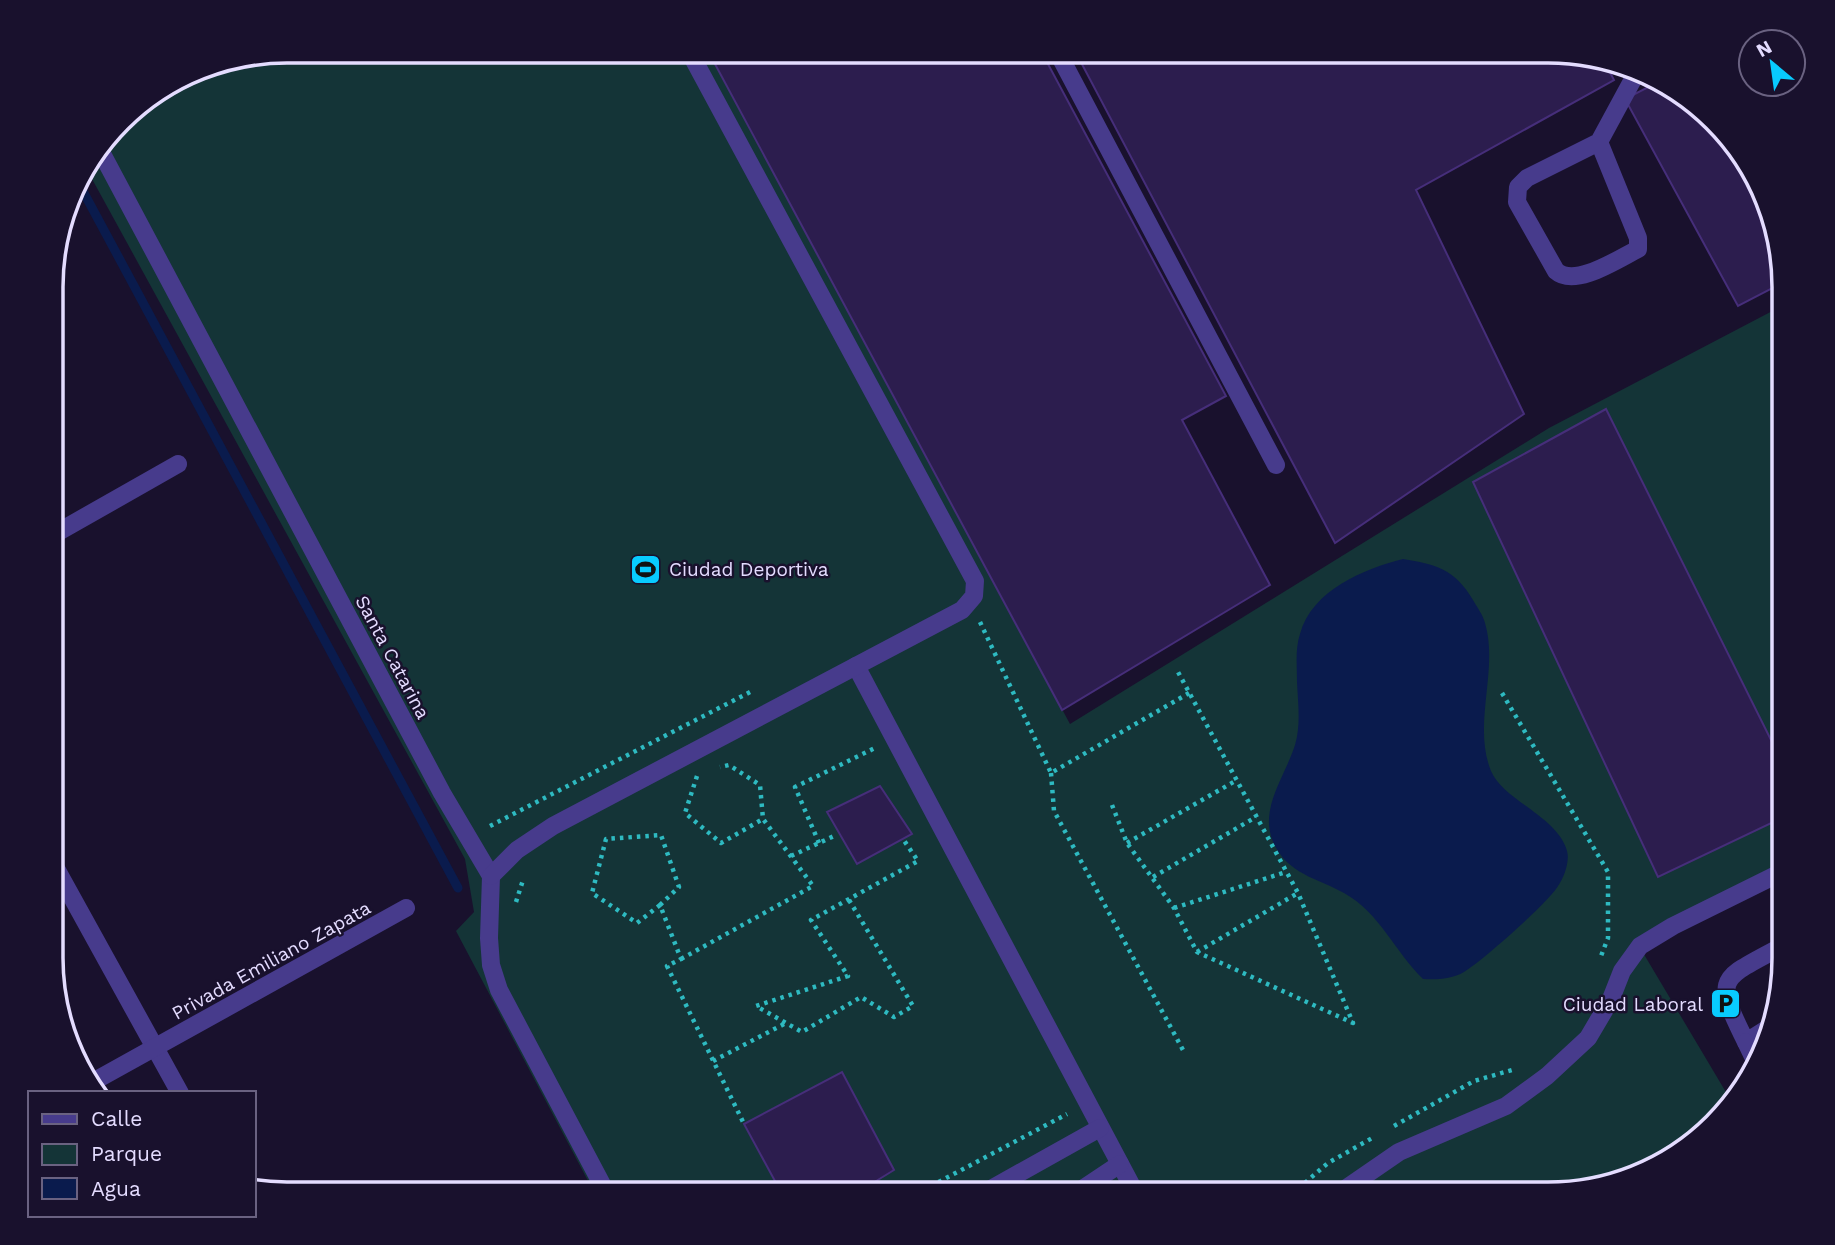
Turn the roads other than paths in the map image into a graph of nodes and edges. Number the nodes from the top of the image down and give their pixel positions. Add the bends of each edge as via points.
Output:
1 (696, 63) edge
2 (1063, 63) edge
3 (1633, 80) edge
4 (1599, 142) junction
5 (104, 158) edge
6 (178, 464) dead end
7 (1276, 465) dead end
8 (63, 529) edge
9 (856, 666) junction
10 (491, 876) junction
11 (1772, 877) edge
12 (63, 881) edge
13 (406, 908) dead end
14 (1772, 951) edge
15 (1758, 1035) edge
16 (1746, 1042) junction
17 (156, 1048) junction
18 (1751, 1052) edge
19 (99, 1079) edge
20 (179, 1091) edge
21 (1100, 1128) junction
22 (1120, 1164) junction
23 (601, 1182) edge
24 (1003, 1182) edge
25 (1093, 1182) edge
26 (1130, 1182) edge
27 (1355, 1182) edge

1 - 9 street via 975,581 974,596 962,610
2 - 7 street
3 - 4 street
4 - 4 street via 1518,187 1517,202 1563,277 1575,278 1638,249 1638,238
5 - 10 street, Santa Catarina via 442,793
6 - 8 street
9 - 10 street via 553,826 517,850
9 - 21 street
10 - 23 street via 489,938 499,990
11 - 27 street via 1640,946 1588,1038 1506,1106 1399,1152
12 - 17 street
13 - 17 street, Privada Emiliano Zapata
14 - 16 street via 1729,977 1725,988 1727,1003
15 - 16 street
16 - 18 street
17 - 19 street, Privada Emiliano Zapata
17 - 20 street
21 - 22 street
21 - 24 street
22 - 25 street
22 - 26 street

